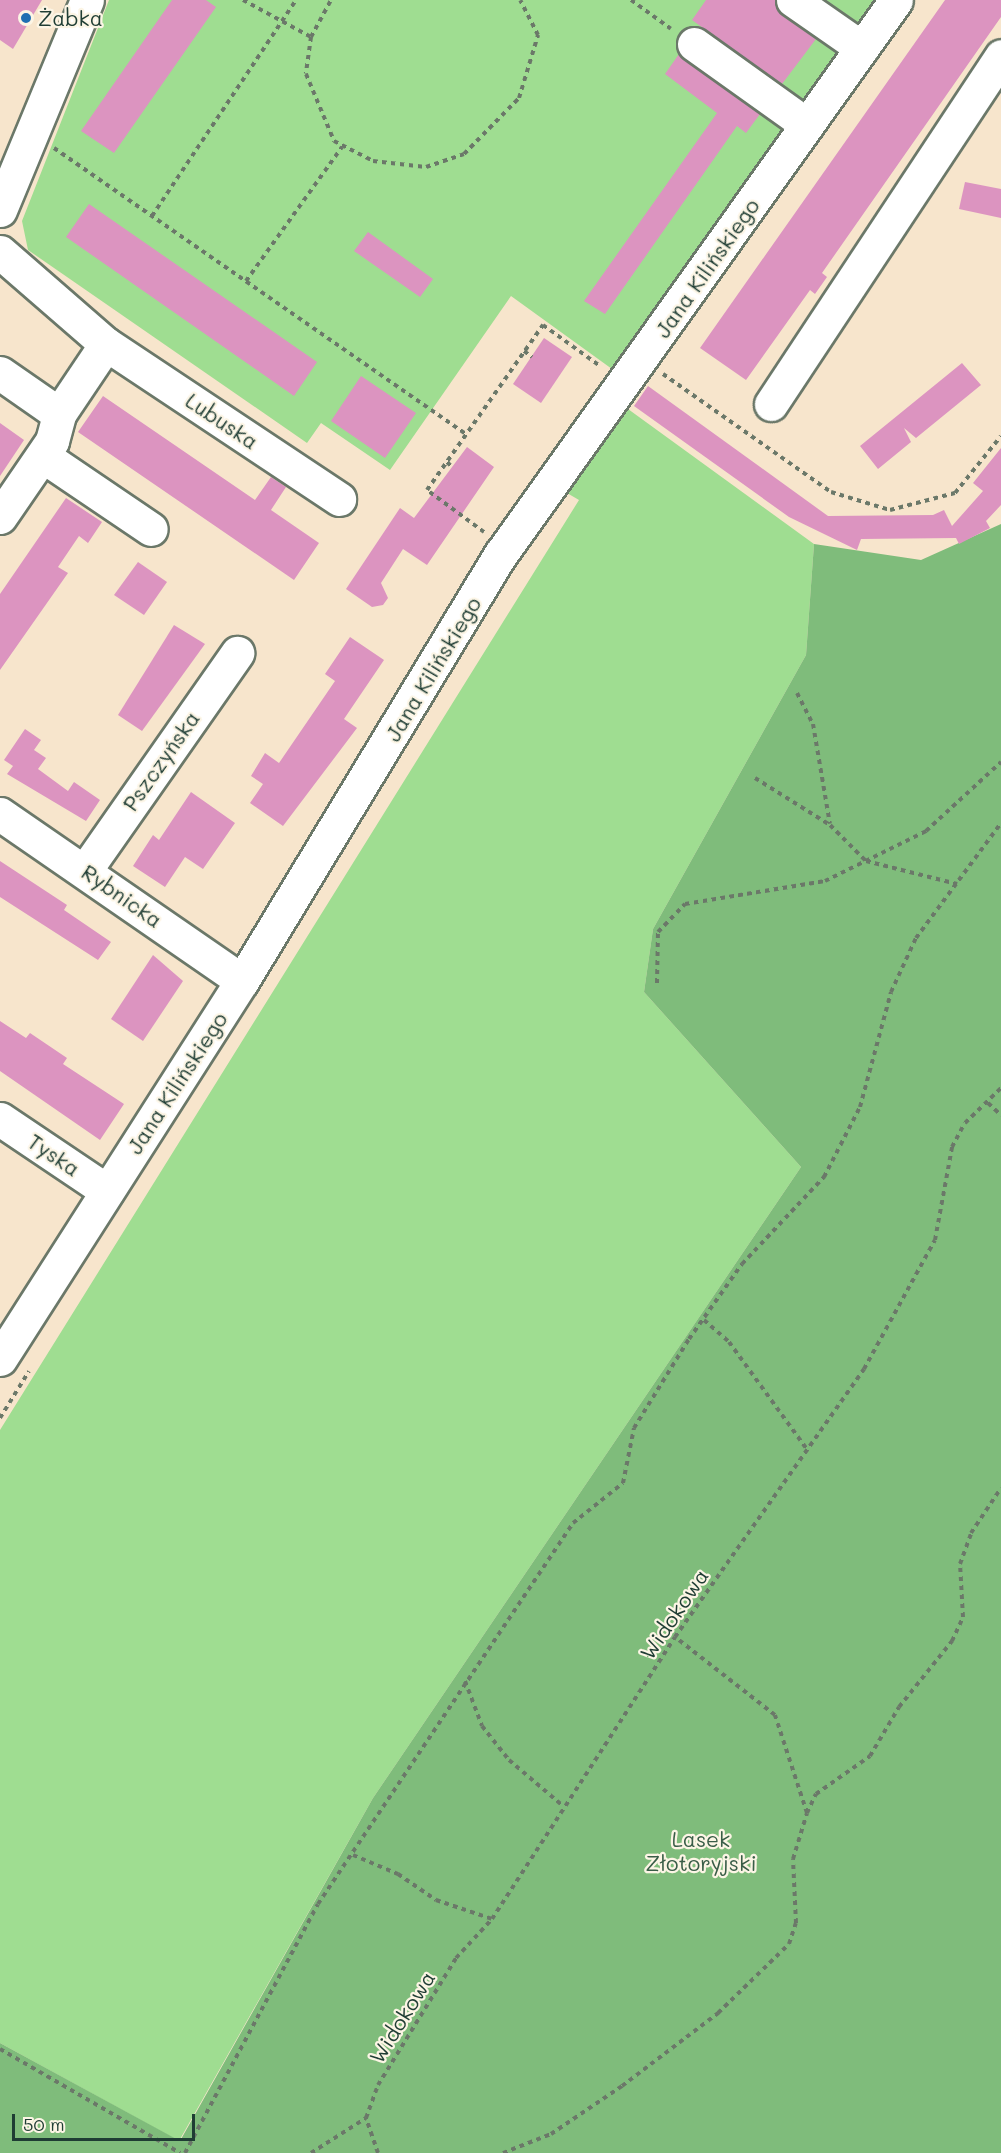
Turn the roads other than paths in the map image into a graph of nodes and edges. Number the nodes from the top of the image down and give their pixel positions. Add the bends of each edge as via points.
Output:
1 (87, 0) edge
2 (793, 0) edge
3 (896, 0) edge
4 (694, 44) road end
5 (862, 48) junction
6 (1001, 56) edge
7 (807, 125) junction
8 (0, 210) edge
9 (0, 252) edge
10 (106, 344) junction
11 (0, 373) edge
12 (771, 404) dead end
13 (59, 414) junction
14 (43, 456) junction
15 (339, 499) dead end
16 (0, 517) edge
17 (151, 529) dead end
18 (237, 653) dead end
19 (0, 814) edge
20 (86, 869) junction
21 (242, 981) junction
22 (0, 1119) edge
23 (107, 1191) junction
24 (0, 1359) edge

1 - 8 street
2 - 5 street
3 - 5 street, Jana Kilińskiego
4 - 7 street
5 - 7 street, Jana Kilińskiego
6 - 12 street
7 - 21 street, Jana Kilińskiego via 506,548
9 - 10 street, Lubuska
10 - 13 street
10 - 15 street, Lubuska
11 - 13 street
13 - 14 street
14 - 16 street
14 - 17 street
18 - 20 street, Pszczyńska
19 - 20 street, Rybnicka
20 - 21 street, Rybnicka
21 - 23 street, Jana Kilińskiego
22 - 23 street, Tyska
23 - 24 street, Jana Kilińskiego

